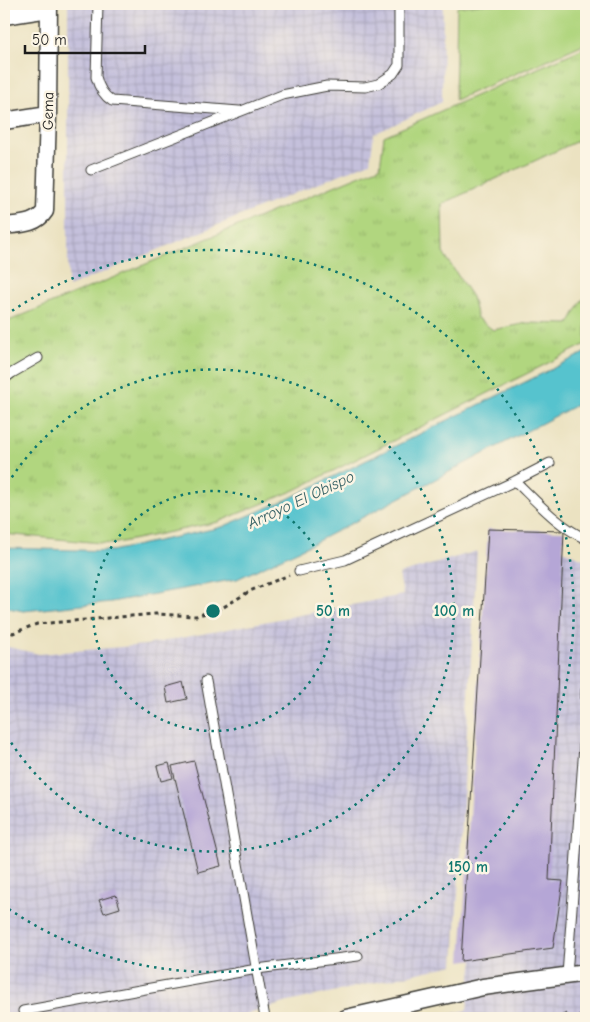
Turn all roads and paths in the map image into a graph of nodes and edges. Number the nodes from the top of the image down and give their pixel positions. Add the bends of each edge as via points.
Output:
1 (98, 4) edge
2 (399, 4) edge
3 (49, 6) edge
4 (4, 16) edge
5 (242, 111) junction
6 (48, 114) junction
7 (4, 121) edge
8 (91, 170) dead end
9 (4, 226) edge
10 (38, 358) dead end
11 (4, 379) edge
12 (550, 462) dead end
13 (515, 481) junction
14 (586, 539) edge
15 (299, 571) joint
16 (4, 630) edge
17 (206, 681) dead end
18 (586, 689) edge
19 (358, 956) dead end
20 (257, 969) junction
21 (586, 973) edge
22 (567, 974) junction
23 (24, 1011) dead end
24 (265, 1018) edge
25 (346, 1018) edge

1 - 5 lane via 96,77 105,96 112,101
2 - 5 lane via 399,65 386,80 365,87 327,86 304,90
3 - 4 street
3 - 6 street, Gema
5 - 8 lane
6 - 7 street
6 - 9 street, Gema via 45,211 33,222
10 - 11 lane
12 - 13 lane
13 - 14 lane via 554,518
13 - 15 lane via 345,560
15 - 16 path via 250,591 222,608 196,616 155,614 37,624 13,633
17 - 20 lane
18 - 22 lane
19 - 20 lane
20 - 23 lane
20 - 24 lane
21 - 22 street
22 - 25 street via 483,987

